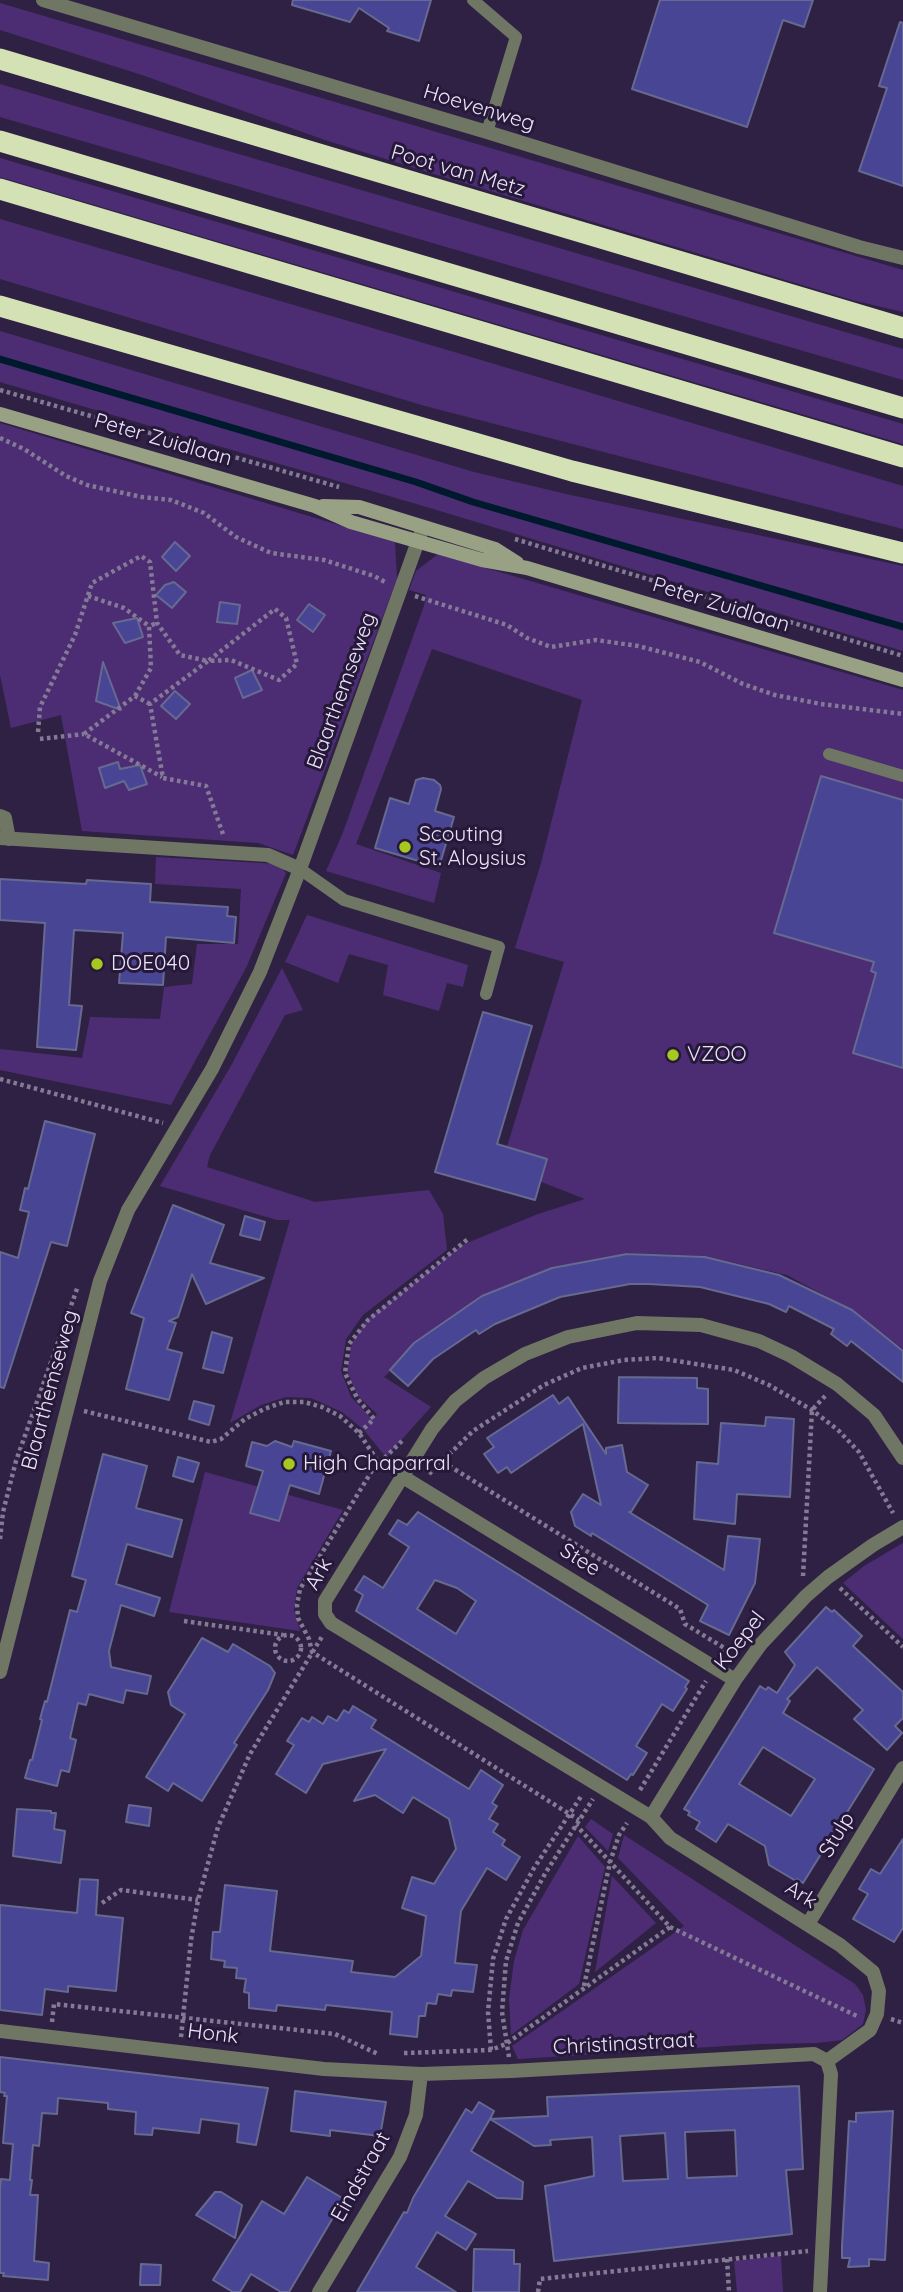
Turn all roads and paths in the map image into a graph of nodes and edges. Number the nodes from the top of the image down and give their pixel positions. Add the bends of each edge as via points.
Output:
1 (43, 0) edge
2 (473, 0) edge
3 (0, 59) edge
4 (487, 132) junction
5 (0, 141) edge
6 (0, 189) edge
7 (903, 258) edge
8 (0, 306) edge
9 (903, 328) edge
10 (903, 408) edge
11 (0, 414) edge
12 (0, 438) edge
13 (903, 457) edge
14 (315, 506) junction
15 (424, 526) junction
16 (418, 541) junction
17 (903, 553) edge
18 (527, 568) junction
19 (401, 591) junction
20 (88, 596) junction
21 (157, 624) junction
22 (149, 626) junction
23 (208, 661) junction
24 (903, 680) edge
25 (135, 696) junction
26 (150, 705) junction
27 (903, 714) edge
28 (38, 732) dead end
29 (84, 734) junction
30 (40, 740) dead end
31 (829, 754) dead end
32 (903, 776) edge
33 (163, 778) junction
34 (0, 816) edge
35 (4, 839) edge
36 (228, 851) junction
37 (300, 869) junction
38 (486, 994) dead end
39 (0, 1079) edge
40 (175, 1131) junction
41 (468, 1239) dead end
42 (836, 1384) junction
43 (67, 1405) junction
44 (812, 1410) junction
45 (359, 1433) junction
46 (405, 1438) dead end
47 (903, 1458) edge
48 (443, 1462) junction
49 (379, 1463) junction
50 (403, 1477) junction
51 (417, 1485) junction
52 (894, 1514) dead end
53 (903, 1527) edge
54 (803, 1577) dead end
55 (828, 1577) junction
56 (184, 1621) dead end
57 (331, 1623) junction
58 (283, 1636) junction
59 (309, 1639) junction
60 (299, 1641) junction
61 (903, 1647) edge
62 (726, 1649) dead end
63 (312, 1652) junction
64 (0, 1672) edge
65 (735, 1680) junction
66 (903, 1768) edge
67 (596, 1784) junction
68 (637, 1808) junction
69 (569, 1814) junction
70 (652, 1818) junction
71 (577, 1823) junction
72 (610, 1862) junction
73 (198, 1900) junction
74 (102, 1903) dead end
75 (808, 1924) junction
76 (670, 1927) junction
77 (584, 1987) junction
78 (182, 2019) junction
79 (875, 2019) junction
80 (0, 2031) edge
81 (51, 2037) junction
82 (506, 2044) junction
83 (491, 2050) junction
84 (180, 2051) junction
85 (389, 2053) dead end
86 (399, 2053) dead end
87 (827, 2061) junction
88 (511, 2071) junction
89 (421, 2074) junction
90 (822, 2249) junction
91 (727, 2259) junction
92 (320, 2292) edge
93 (538, 2292) edge
94 (729, 2292) edge
95 (820, 2292) edge

1 - 4 street, Hoevenweg
2 - 4 lane via 516,37
3 - 9 highway, Poot van Metz
4 - 7 street, Hoevenweg
5 - 10 highway
6 - 13 highway
8 - 17 highway via 559,468
11 - 14 street, Peter Zuidlaan
12 - 19 path via 87,485 189,506 254,547 342,564
14 - 15 street, Peter Zuidlaan via 359,508
14 - 16 street, Peter Zuidlaan via 351,522
15 - 16 street, Blaarthemseweg
15 - 18 street, Peter Zuidlaan via 495,549
16 - 18 street, Peter Zuidlaan
16 - 19 street, Blaarthemseweg
18 - 24 street, Peter Zuidlaan
19 - 27 path via 507,625 551,647 596,640 638,646 700,662 775,695
19 - 37 street, Blaarthemseweg
20 - 21 path via 92,583 141,556 150,562
20 - 22 path via 124,608
20 - 28 path via 75,635 40,707
21 - 22 path
21 - 23 path via 180,655
22 - 25 path via 151,668
23 - 23 path via 231,660 279,680 297,664 286,618 275,609
23 - 26 path
25 - 26 path
25 - 29 path
26 - 33 path
29 - 30 path
29 - 33 path
31 - 32 lane
33 - 36 path via 206,786
34 - 35 street via 5,818
35 - 36 street
36 - 37 street via 268,855
37 - 38 lane via 344,900 499,947
37 - 40 street, Blaarthemseweg via 260,971 212,1069
39 - 40 path via 160,1120
40 - 43 street, Blaarthemseweg via 128,1210 100,1281
41 - 45 path via 368,1320 349,1344 345,1373 374,1419
42 - 44 path
42 - 47 street, Ark via 874,1415
42 - 50 street, Ark via 759,1341 701,1325 637,1323 568,1337 525,1354 455,1401
43 - 45 path via 211,1442 264,1409 304,1402 340,1416
43 - 64 street, Blaarthemseweg
44 - 48 path via 733,1370 658,1358 624,1360 582,1368 544,1385 473,1431
44 - 52 path via 859,1452
44 - 54 path
45 - 49 path
46 - 49 path
48 - 51 path
48 - 62 path via 680,1609 685,1624
49 - 50 path
49 - 59 path via 300,1589 298,1618
50 - 51 street, Stee
50 - 57 street, Ark via 325,1601
51 - 65 street, Stee
53 - 55 street, Koepel
55 - 61 path
55 - 65 street, Koepel via 761,1644
56 - 58 path
57 - 63 path
57 - 67 street, Ark
58 - 60 path via 292,1635
58 - 60 path via 275,1650 286,1661 299,1654
59 - 60 path
59 - 63 path
63 - 69 path
63 - 73 path via 250,1754 218,1827
65 - 70 street, Koepel
66 - 75 street, Stulp
67 - 68 street, Ark
67 - 69 path
67 - 71 path
68 - 70 street, Ark
68 - 72 path via 619,1835
69 - 71 path
69 - 83 path via 506,1919 493,1959 488,2012
70 - 75 street, Ark via 670,1838
71 - 72 path
71 - 82 path via 518,1923 506,1961 502,2012
72 - 76 path
72 - 77 path
73 - 74 path via 121,1890
73 - 78 path
75 - 79 street, Ark via 873,1972 878,1991
76 - 77 path
76 - 79 path
77 - 82 path
78 - 81 path via 54,2004
78 - 84 path
78 - 85 path via 335,2034 378,2054
79 - 87 street via 870,2031
80 - 81 street, Honk
81 - 84 street, Honk
82 - 83 path
82 - 88 path
83 - 86 path
84 - 89 street, Honk via 324,2069
87 - 88 street, Christinastraat via 814,2054
87 - 90 street via 831,2074
88 - 89 street, Christinastraat
89 - 92 street, Eindstraat via 416,2115 400,2157
90 - 91 path
90 - 95 street
91 - 93 path via 540,2279
91 - 94 path

